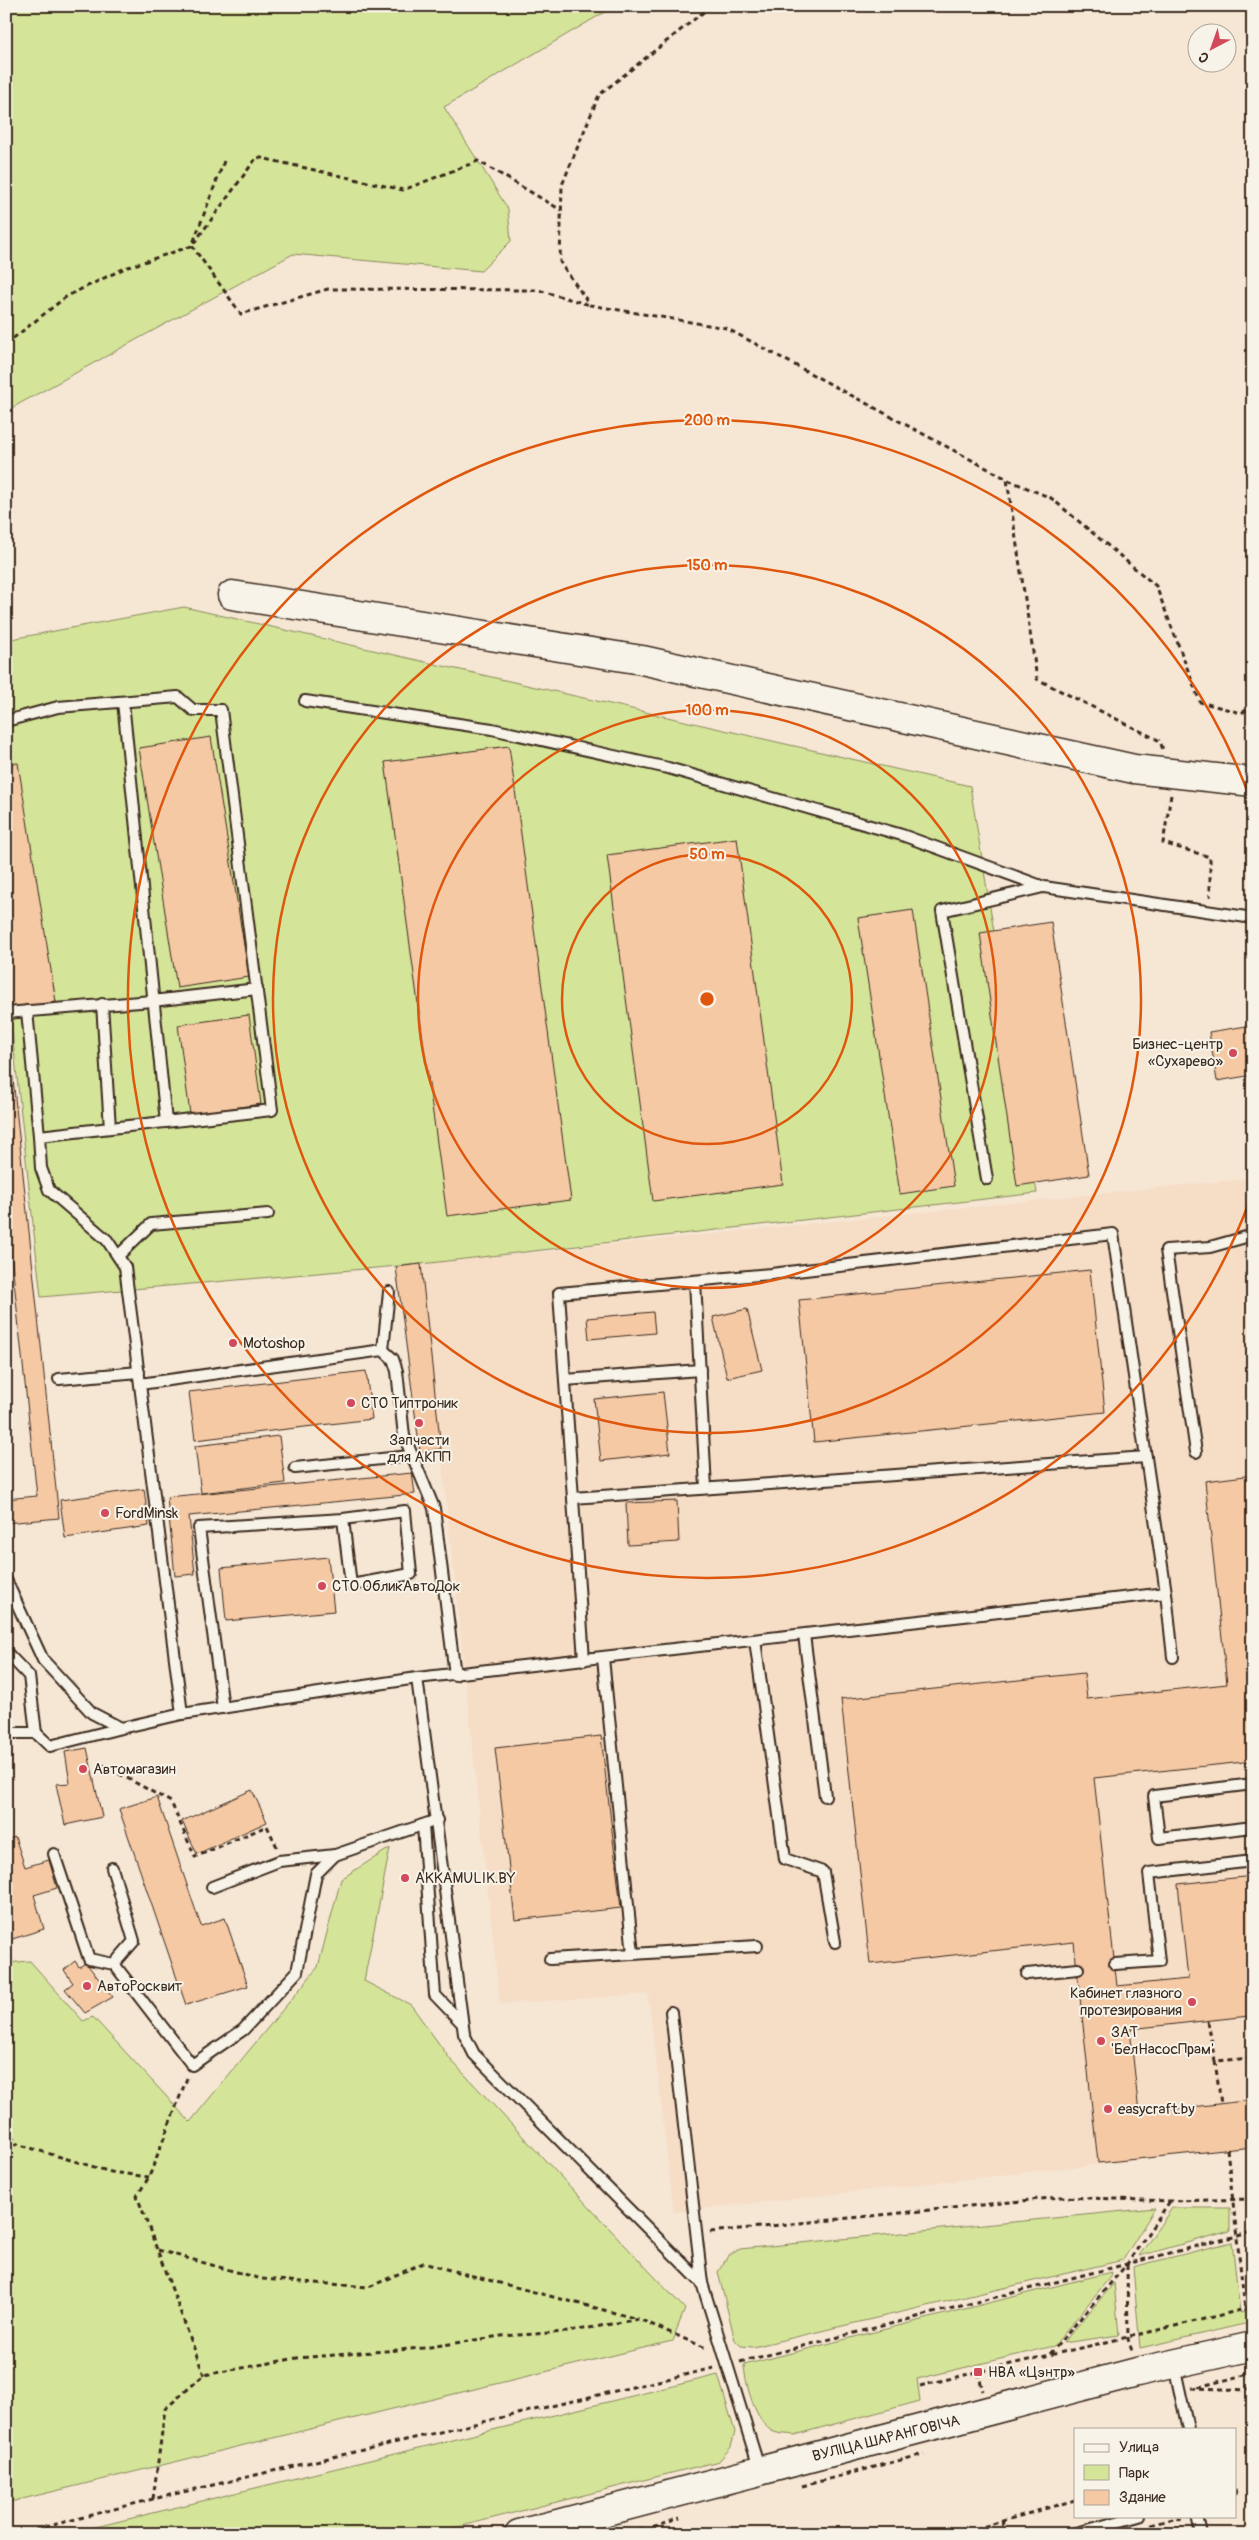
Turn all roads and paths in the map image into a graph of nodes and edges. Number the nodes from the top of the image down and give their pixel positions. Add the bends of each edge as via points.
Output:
1 (711, 6) edge
2 (224, 161) dead end
3 (561, 210) junction
4 (192, 246) junction
5 (590, 305) junction
6 (6, 344) edge
7 (1007, 479) junction
8 (232, 596) dead end
9 (305, 701) dead end
10 (123, 702) junction
11 (1253, 707) edge
12 (6, 721) edge
13 (1166, 759) dead end
14 (1253, 782) edge
15 (1172, 793) dead end
16 (1044, 887) junction
17 (1210, 913) junction
18 (1253, 918) edge
19 (257, 989) junction
20 (152, 1001) junction
21 (102, 1004) junction
22 (27, 1011) junction
23 (6, 1013) edge
24 (166, 1122) junction
25 (110, 1128) junction
26 (39, 1136) junction
27 (987, 1179) dead end
28 (268, 1214) dead end
29 (1253, 1235) edge
30 (118, 1256) junction
31 (695, 1281) junction
32 (390, 1292) dead end
33 (383, 1350) junction
34 (700, 1370) junction
35 (139, 1372) junction
36 (59, 1379) dead end
37 (565, 1380) junction
38 (140, 1384) junction
39 (1196, 1452) dead end
40 (410, 1456) junction
41 (1146, 1457) junction
42 (295, 1468) dead end
43 (706, 1488) junction
44 (573, 1498) junction
45 (343, 1519) junction
46 (6, 1580) edge
47 (1166, 1593) junction
48 (804, 1635) junction
49 (755, 1640) junction
50 (6, 1652) edge
51 (1173, 1657) dead end
52 (603, 1658) junction
53 (584, 1660) junction
54 (455, 1675) junction
55 (416, 1678) junction
56 (223, 1708) junction
57 (182, 1714) junction
58 (120, 1728) junction
59 (36, 1733) junction
60 (6, 1734) edge
61 (103, 1766) dead end
62 (1253, 1784) edge
63 (825, 1796) dead end
64 (437, 1820) junction
65 (423, 1825) junction
66 (1253, 1827) edge
67 (54, 1854) dead end
68 (334, 1854) junction
69 (282, 1860) junction
70 (1253, 1861) edge
71 (112, 1868) dead end
72 (212, 1887) dead end
73 (835, 1942) dead end
74 (757, 1946) dead end
75 (634, 1954) junction
76 (550, 1959) dead end
77 (114, 1964) junction
78 (1115, 1964) dead end
79 (1078, 1969) dead end
80 (1027, 1974) dead end
81 (671, 2012) dead end
82 (1208, 2021) dead end
83 (462, 2023) junction
84 (1253, 2058) edge
85 (1215, 2061) junction
86 (192, 2065) junction
87 (1221, 2104) dead end
88 (6, 2128) edge
89 (17, 2144) junction
90 (6, 2149) edge
91 (1227, 2149) dead end
92 (149, 2177) junction
93 (1253, 2199) edge
94 (1232, 2200) junction
95 (1170, 2201) junction
96 (1253, 2232) edge
97 (697, 2234) junction
98 (1237, 2236) junction
99 (158, 2250) junction
100 (1126, 2264) junction
101 (702, 2283) junction
102 (1253, 2307) edge
103 (1245, 2308) junction
104 (640, 2319) junction
105 (1128, 2338) junction
106 (1253, 2346) edge
107 (1049, 2354) junction
108 (725, 2360) junction
109 (1253, 2373) edge
110 (204, 2375) junction
111 (1177, 2377) junction
112 (1209, 2383) dead end
113 (920, 2386) dead end
114 (1253, 2390) edge
115 (1188, 2428) edge
116 (760, 2471) junction
117 (153, 2499) junction
118 (1074, 2500) edge
119 (1132, 2518) edge
120 (1197, 2518) edge
121 (1002, 2521) junction
122 (659, 2524) dead end
123 (1188, 2524) dead end
124 (980, 2527) junction
125 (1144, 2527) dead end
126 (18, 2534) edge
127 (519, 2534) edge
128 (620, 2534) edge
129 (958, 2534) edge
130 (982, 2534) edge
131 (1006, 2534) edge
132 (1073, 2534) edge
133 (1201, 2534) edge

1 - 3 path via 599,95 562,185
2 - 4 path
3 - 4 path via 478,161 403,190 257,157
3 - 5 path via 560,262
4 - 5 path via 241,314 328,289 538,290
4 - 6 path via 125,268 67,296
5 - 7 path via 726,328
7 - 11 path via 1051,498 1156,586 1200,702 1241,713
7 - 13 path via 1037,679 1160,741
8 - 14 main road via 642,660 1134,769
9 - 16 lane via 492,730 668,768 902,835
10 - 12 lane via 58,707
10 - 19 lane via 178,697 193,710 221,710
10 - 20 lane
15 - 17 path via 1163,843 1210,856
16 - 17 lane
16 - 27 lane via 942,911
17 - 18 lane
19 - 20 lane
19 - 24 lane via 272,1110
20 - 21 lane
20 - 24 lane
21 - 22 lane
21 - 25 lane
22 - 23 lane
22 - 26 lane
24 - 25 lane
25 - 26 lane
26 - 30 lane via 41,1168 49,1190 107,1240
28 - 30 lane via 151,1224
29 - 39 lane via 1210,1247 1166,1250
30 - 35 lane via 125,1267
31 - 34 lane
31 - 37 lane via 559,1293
31 - 41 lane via 1113,1234
32 - 33 lane
33 - 38 lane
33 - 40 lane via 393,1359 397,1371 404,1436
34 - 37 lane
34 - 43 lane
35 - 36 lane
35 - 38 lane
37 - 44 lane
38 - 57 lane
40 - 42 lane
40 - 54 lane via 434,1508
41 - 43 lane
41 - 47 lane
43 - 44 lane
44 - 53 lane
45 - 45 lane via 351,1585 412,1574 405,1511
45 - 56 lane via 199,1528
46 - 58 lane via 43,1660 92,1713
47 - 48 lane
47 - 51 lane
48 - 49 lane
48 - 63 lane
49 - 52 lane
49 - 73 lane via 784,1859 822,1872
50 - 59 lane via 29,1676
52 - 53 lane
52 - 75 lane
53 - 54 lane
54 - 55 lane
55 - 56 lane
55 - 64 lane
56 - 57 lane
57 - 58 lane
58 - 59 lane via 50,1746
59 - 60 lane
61 - 69 path via 171,1802 195,1858 267,1826
62 - 66 lane via 1154,1796 1159,1838
64 - 65 lane
64 - 83 lane
65 - 68 lane
65 - 83 lane via 435,1996
67 - 77 lane via 89,1960
68 - 69 lane
68 - 86 lane via 316,1874 297,1972 243,2030
69 - 72 lane
70 - 78 lane via 1149,1873 1159,1961
71 - 77 lane via 134,1941
74 - 75 lane
75 - 76 lane
77 - 86 lane
79 - 80 lane
81 - 97 lane
82 - 85 path
83 - 101 lane via 474,2054
84 - 85 path
85 - 87 path
86 - 92 path
88 - 89 path
89 - 90 path
89 - 92 path via 111,2172
91 - 94 path
92 - 99 path via 137,2196
93 - 94 path
94 - 95 path
94 - 98 path
95 - 97 path via 1060,2197
95 - 100 path
96 - 98 path
97 - 101 lane
98 - 100 path
98 - 103 path
99 - 104 path via 262,2279 369,2287 423,2263
99 - 110 path
100 - 105 path
100 - 107 path
100 - 108 path
101 - 108 lane
102 - 103 path
103 - 105 path
104 - 108 path
104 - 110 path via 566,2332 297,2358
105 - 107 path
106 - 111 main road, ВУЛІЦА ШАРАНГОВІЧА
107 - 113 path
108 - 116 lane
108 - 117 path
109 - 112 path
110 - 117 path via 165,2409
111 - 114 path
111 - 115 lane
111 - 116 main road, ВУЛІЦА ШАРАНГОВІЧА via 1137,2372
116 - 127 main road, ВУЛІЦА ШАРАНГОВІЧА
117 - 126 path
118 - 121 path
119 - 132 lane
120 - 133 lane
121 - 124 path
121 - 131 path
122 - 128 path
123 - 125 path via 1177,2518
124 - 129 path
124 - 130 path

